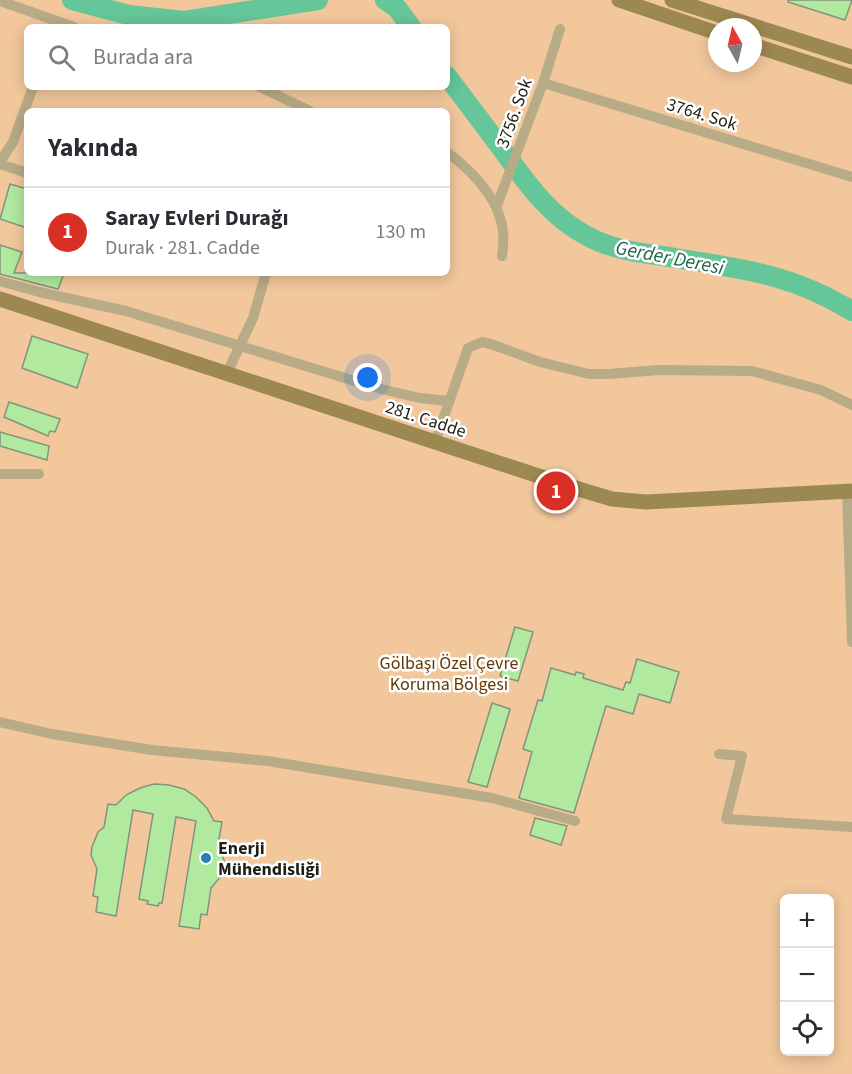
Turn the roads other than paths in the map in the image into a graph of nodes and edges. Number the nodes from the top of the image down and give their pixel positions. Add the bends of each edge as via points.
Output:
1 (619, 0) edge
2 (672, 0) edge
3 (0, 1) edge
4 (56, 24) edge
5 (560, 29) dead end
6 (708, 30) edge
7 (762, 48) edge
8 (852, 57) edge
9 (852, 77) edge
10 (543, 83) junction
11 (32, 90) edge
12 (266, 90) edge
13 (25, 108) edge
14 (304, 108) edge
15 (24, 112) edge
16 (450, 155) edge
17 (0, 163) edge
18 (24, 172) edge
19 (852, 177) edge
20 (496, 208) junction
21 (502, 256) dead end
22 (265, 276) edge
23 (0, 280) edge
24 (0, 299) edge
25 (239, 347) junction
26 (227, 373) junction
27 (449, 401) junction
28 (852, 405) edge
29 (435, 442) junction
30 (0, 474) edge
31 (39, 474) dead end
32 (850, 491) edge
33 (852, 642) edge
34 (0, 722) edge
35 (719, 754) dead end
36 (575, 821) dead end
37 (852, 827) edge

1 - 6 street
2 - 8 street
3 - 4 street
5 - 10 street, 3756. Sok
7 - 9 street
10 - 19 street, 3764. Sok
10 - 20 street, 3756. Sok
11 - 13 street
12 - 14 street
15 - 17 street
16 - 20 street via 479,181
17 - 18 street
20 - 21 street via 503,234
22 - 25 street via 253,318
23 - 25 street via 126,311
24 - 26 street, 281. Cadde
25 - 26 street
25 - 27 street via 381,389
26 - 29 street, 281. Cadde
27 - 28 street via 468,348 482,342 589,374 752,371 821,390
27 - 29 street
29 - 32 street, 281. Cadde via 572,487 633,502
30 - 31 street
32 - 33 street
34 - 36 street via 140,748 268,761 492,798
35 - 37 street via 742,756 726,819

